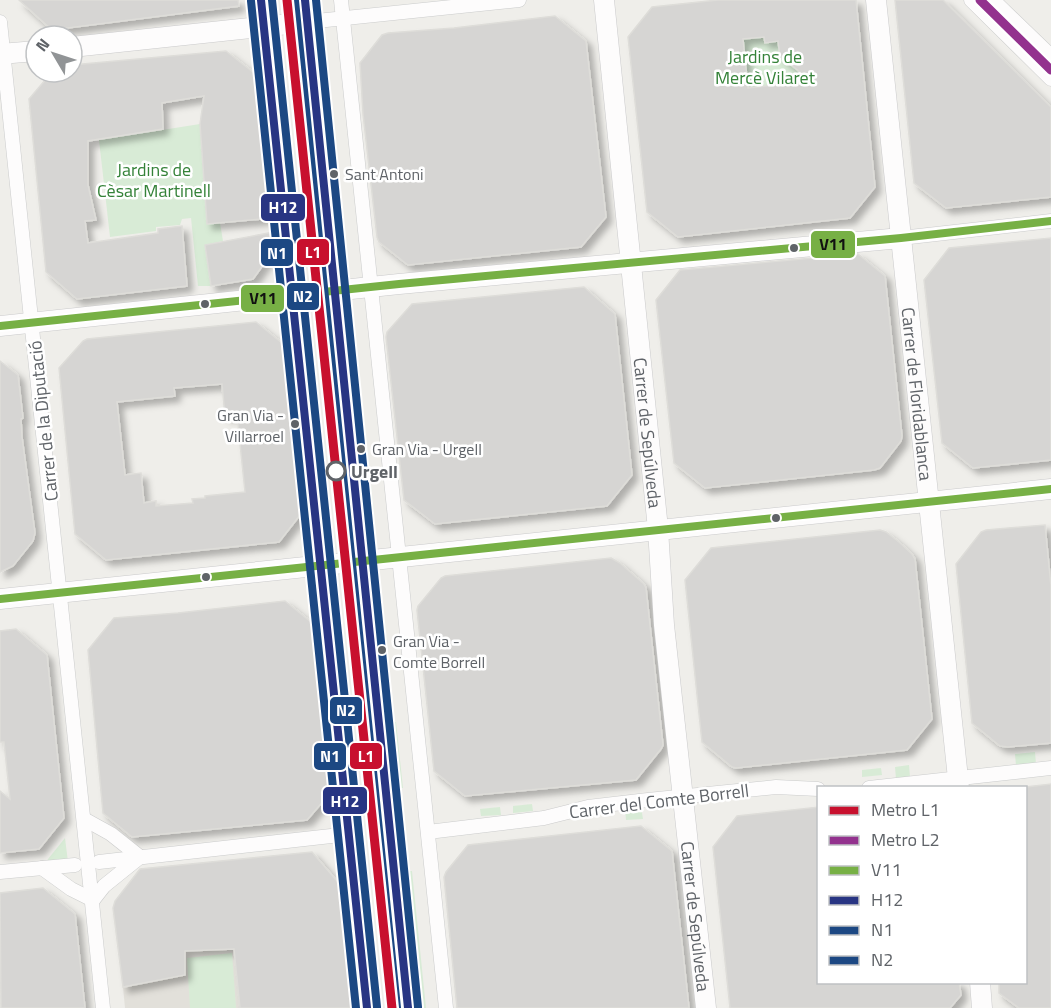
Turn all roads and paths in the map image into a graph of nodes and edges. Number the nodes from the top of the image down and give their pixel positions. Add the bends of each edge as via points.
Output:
1 (341, 0) edge
2 (519, 0) edge
3 (604, 0) edge
4 (876, 0) edge
5 (971, 0) edge
6 (993, 0) edge
7 (306, 11) edge
8 (342, 18) junction
9 (0, 22) edge
10 (84, 45) edge
11 (24, 52) edge
12 (2, 54) edge
13 (1051, 56) edge
14 (1051, 79) edge
15 (1051, 220) edge
16 (901, 238) junction
17 (631, 261) junction
18 (371, 287) junction
19 (335, 291) junction
20 (33, 323) junction
21 (0, 326) edge
22 (1051, 493) edge
23 (929, 502) junction
24 (658, 530) junction
25 (400, 557) junction
26 (363, 561) junction
27 (61, 593) junction
28 (0, 599) edge
29 (1051, 768) edge
30 (959, 782) edge
31 (899, 786) edge
32 (817, 789) edge
33 (684, 798) junction
34 (84, 819) junction
35 (428, 832) junction
36 (349, 834) dead end
37 (140, 857) junction
38 (99, 862) dead end
39 (75, 865) dead end
40 (42, 868) junction
41 (0, 872) edge
42 (93, 900) junction
43 (980, 984) edge
44 (103, 1008) edge
45 (408, 1008) edge
46 (446, 1008) edge
47 (706, 1008) edge
48 (982, 1008) edge

1 - 8 street
2 - 8 street
3 - 17 street, Carrer de Sepúlveda
4 - 16 street, Carrer de Floridablanca
5 - 14 street
6 - 13 street
7 - 8 street
7 - 10 street
7 - 19 main road
8 - 18 street
9 - 12 street, Carrer de la Diputació
11 - 12 street
12 - 20 street, Carrer de la Diputació
15 - 16 street
16 - 17 street
16 - 23 street, Carrer de Floridablanca
17 - 18 street
17 - 24 street, Carrer de Sepúlveda
18 - 19 street
18 - 25 street
19 - 20 street
19 - 26 main road
20 - 21 street
20 - 27 street, Carrer de la Diputació
22 - 23 street
23 - 24 street
23 - 30 street, Carrer de Floridablanca
24 - 25 street
24 - 33 street, Carrer de Sepúlveda via 664,625
25 - 26 street
25 - 35 street
26 - 27 street
26 - 45 main road
27 - 28 street
27 - 34 street, Carrer de la Diputació
29 - 30 street
30 - 31 street
32 - 33 street, Carrer del Comte Borrell via 776,787
33 - 35 street, Carrer del Comte Borrell via 588,807 544,818
33 - 47 street, Carrer de Sepúlveda
34 - 37 street
34 - 42 street, Carrer de la Diputació
35 - 46 street
36 - 37 street
37 - 38 street
37 - 42 street
39 - 40 street
40 - 41 street
40 - 42 street
42 - 44 street, Carrer de la Diputació
43 - 48 street

